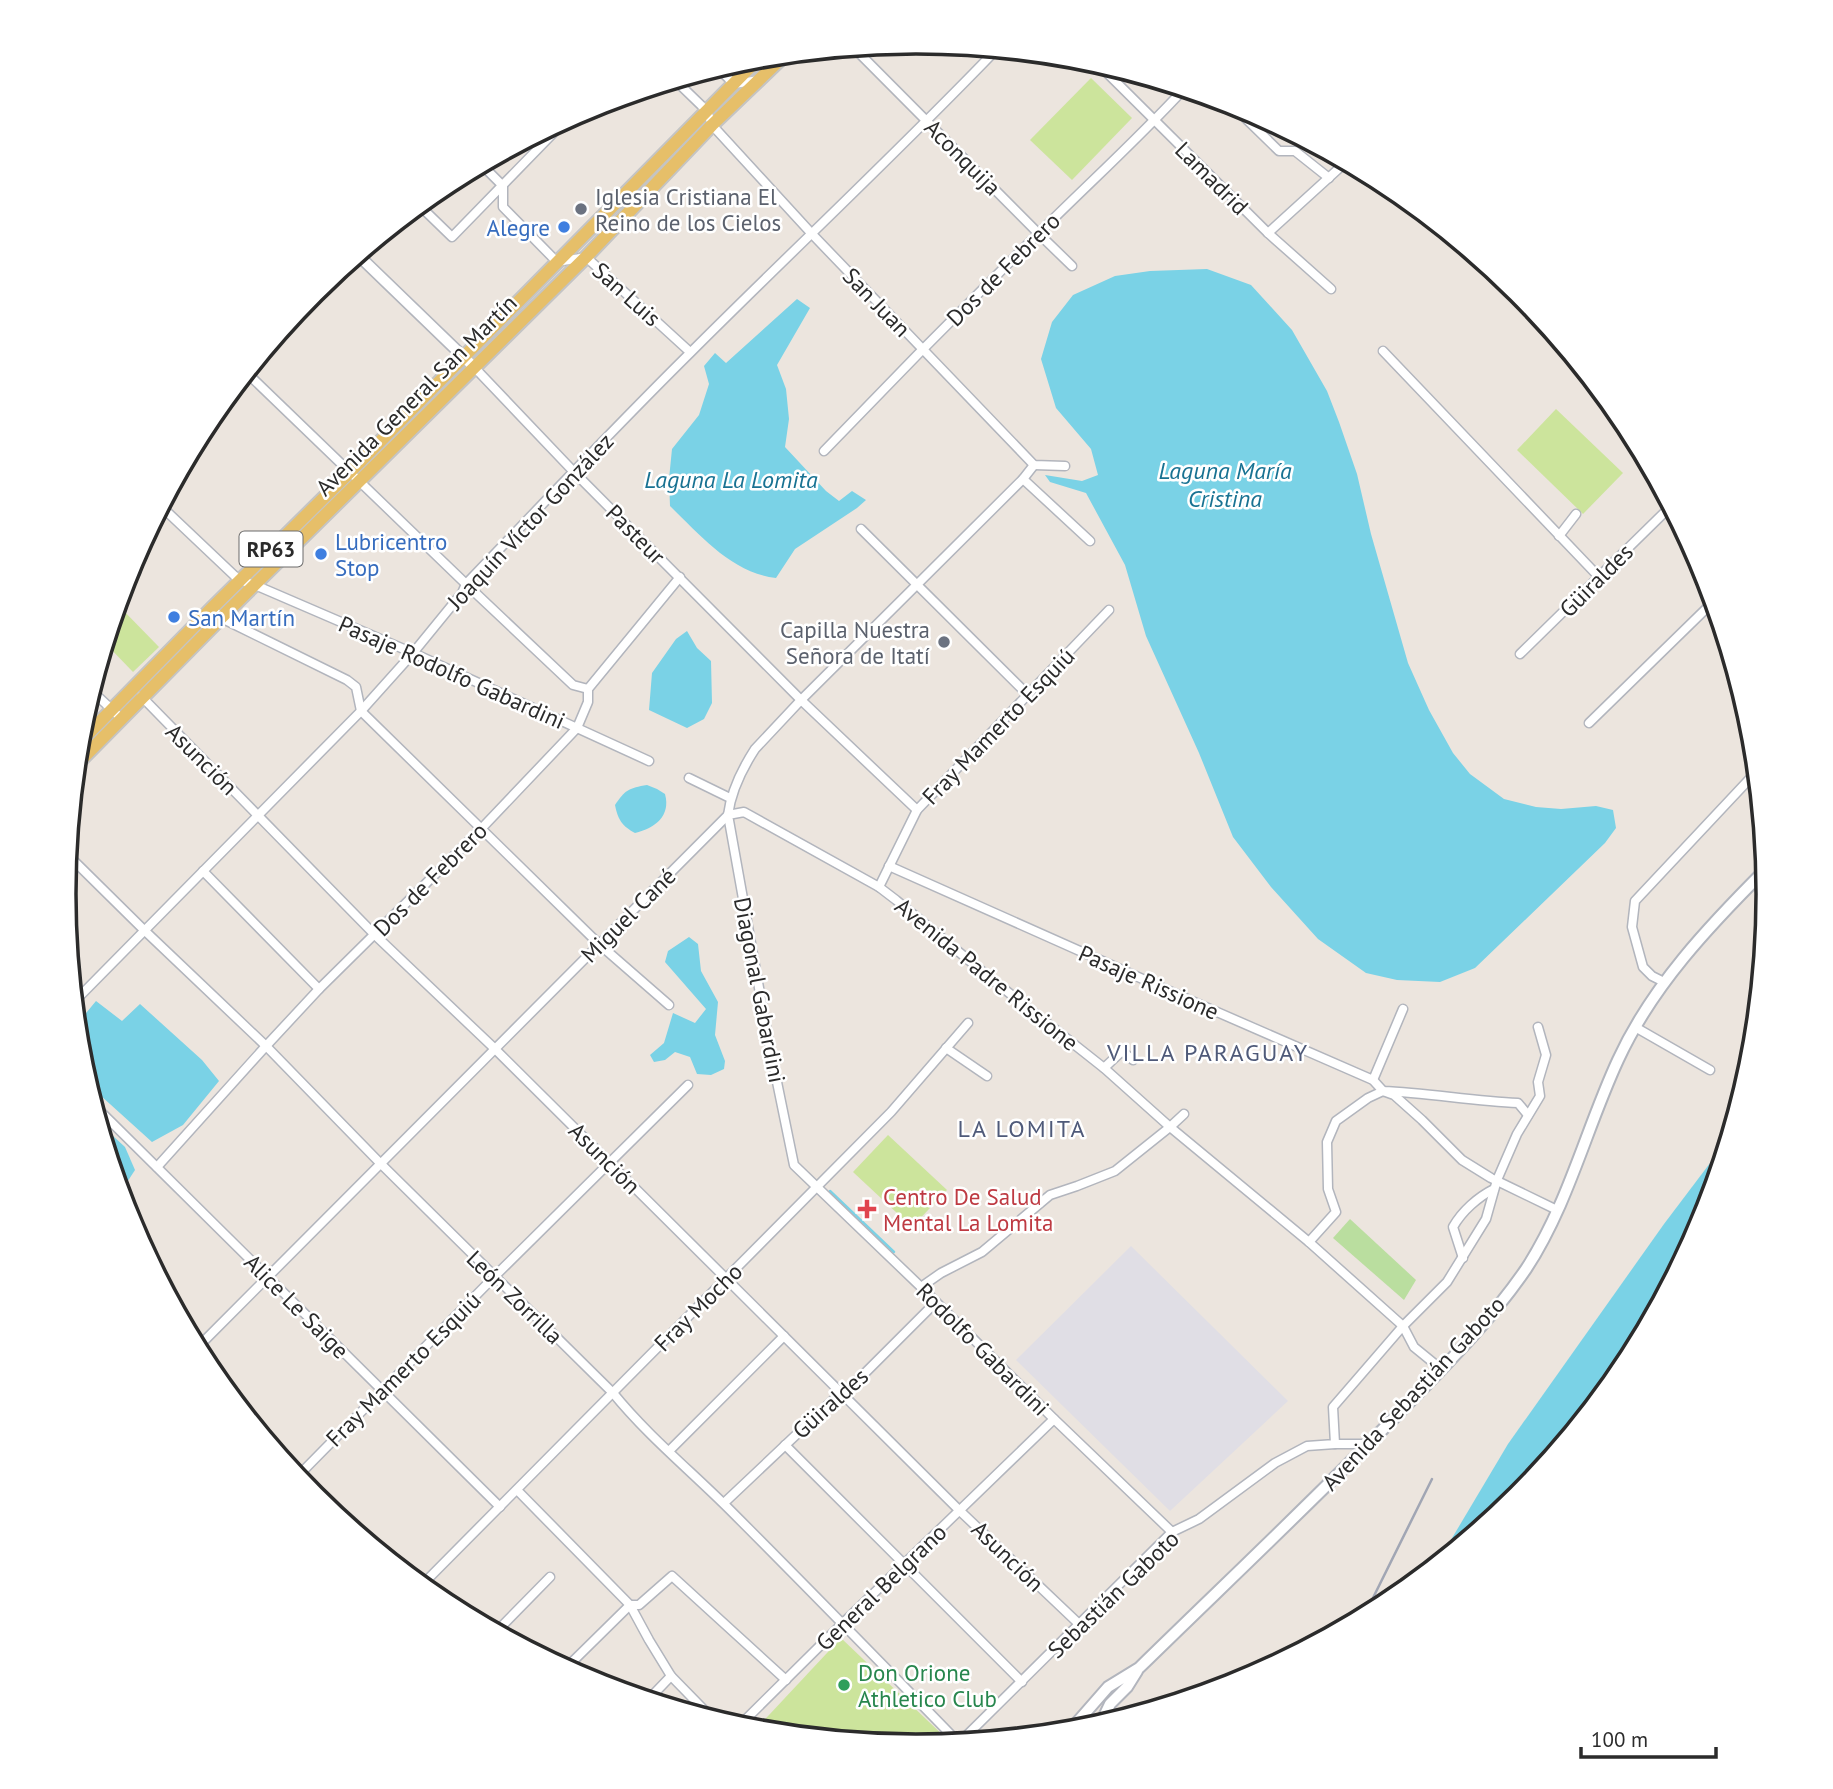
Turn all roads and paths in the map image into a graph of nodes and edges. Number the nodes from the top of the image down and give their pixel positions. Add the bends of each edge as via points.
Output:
1 (862, 56) edge
2 (989, 58) edge
3 (773, 67) edge
4 (745, 72) edge
5 (727, 76) edge
6 (1112, 78) edge
7 (759, 80) junction
8 (734, 83) junction
9 (683, 88) edge
10 (1178, 96) edge
11 (707, 111) junction
12 (927, 121) junction
13 (1155, 121) junction
14 (1252, 124) edge
15 (712, 125) junction
16 (541, 143) edge
17 (1339, 168) edge
18 (489, 172) edge
19 (1329, 178) junction
20 (503, 186) junction
21 (427, 213) edge
22 (1038, 233) junction
23 (1268, 233) junction
24 (812, 234) junction
25 (586, 257) junction
26 (364, 261) edge
27 (557, 262) junction
28 (1072, 266) dead end
29 (1331, 289) dead end
30 (922, 349) junction
31 (1383, 351) dead end
32 (690, 352) junction
33 (464, 356) junction
34 (474, 367) junction
35 (253, 379) edge
36 (824, 451) dead end
37 (1034, 465) junction
38 (1065, 466) dead end
39 (574, 472) junction
40 (355, 476) junction
41 (1023, 479) junction
42 (1664, 512) edge
43 (168, 513) edge
44 (1576, 514) dead end
45 (861, 528) dead end
46 (1559, 536) junction
47 (1090, 541) dead end
48 (1599, 577) junction
49 (680, 578) junction
50 (239, 580) junction
51 (918, 583) junction
52 (466, 584) junction
53 (255, 585) junction
54 (212, 608) junction
55 (1706, 609) edge
56 (1109, 610) dead end
57 (221, 618) junction
58 (413, 653) junction
59 (1520, 654) dead end
60 (587, 689) junction
61 (138, 694) junction
62 (1028, 695) junction
63 (100, 698) edge
64 (801, 700) junction
65 (361, 711) junction
66 (117, 714) junction
67 (1589, 723) dead end
68 (577, 728) junction
69 (92, 733) edge
70 (89, 749) edge
71 (649, 761) dead end
72 (689, 778) dead end
73 (1749, 779) edge
74 (730, 798) junction
75 (917, 810) junction
76 (728, 815) junction
77 (258, 816) junction
78 (481, 829) junction
79 (77, 864) edge
80 (889, 866) junction
81 (203, 871) junction
82 (1756, 879) edge
83 (879, 887) junction
84 (144, 930) junction
85 (376, 934) junction
86 (599, 944) junction
87 (1664, 982) junction
88 (319, 989) junction
89 (82, 994) edge
90 (669, 1005) dead end
91 (1403, 1009) dead end
92 (968, 1023) dead end
93 (1538, 1027) dead end
94 (1635, 1027) junction
95 (266, 1046) junction
96 (494, 1048) junction
97 (946, 1048) junction
98 (1133, 1060) dead end
99 (1104, 1068) junction
100 (1710, 1070) dead end
101 (987, 1076) dead end
102 (1373, 1080) junction
103 (688, 1085) dead end
104 (1383, 1091) junction
105 (1184, 1114) dead end
106 (1528, 1115) junction
107 (107, 1117) edge
108 (1170, 1127) junction
109 (380, 1163) junction
110 (609, 1163) junction
111 (794, 1165) joint
112 (157, 1167) junction
113 (1495, 1185) junction
114 (817, 1186) junction
115 (1557, 1210) junction
116 (1308, 1242) junction
117 (1463, 1258) junction
118 (267, 1276) junction
119 (494, 1277) junction
120 (727, 1279) junction
121 (921, 1287) junction
122 (936, 1302) junction
123 (1403, 1326) junction
124 (784, 1336) junction
125 (205, 1340) edge
126 (1441, 1369) junction
127 (381, 1391) junction
128 (613, 1393) junction
129 (843, 1395) junction
130 (1054, 1419) junction
131 (1335, 1444) junction
132 (1369, 1444) junction
133 (785, 1445) junction
134 (669, 1451) junction
135 (304, 1470) edge
136 (517, 1490) junction
137 (724, 1503) junction
138 (500, 1507) junction
139 (960, 1511) junction
140 (1172, 1532) junction
141 (903, 1565) junction
142 (550, 1577) dead end
143 (429, 1578) edge
144 (630, 1605) junction
145 (842, 1623) junction
146 (1079, 1624) junction
147 (502, 1625) edge
148 (573, 1661) edge
149 (1139, 1668) junction
150 (671, 1676) junction
151 (786, 1680) junction
152 (1022, 1682) junction
153 (655, 1693) edge
154 (701, 1706) edge
155 (1106, 1713) edge
156 (748, 1718) edge
157 (1080, 1719) edge
158 (969, 1733) edge
159 (950, 1734) edge

1 - 12 street, Aconquija
2 - 12 street, Joaquín Víctor González
3 - 7 main road, Avenida General San Martín / RP63
4 - 8 main road, Avenida General San Martín / RP63
5 - 8 street
6 - 13 street, Lamadrid
7 - 8 street
7 - 15 main road, Avenida General San Martín / RP63
8 - 11 main road, Avenida General San Martín / RP63
9 - 11 street
10 - 13 street, Dos de Febrero
11 - 15 street, San Juan
11 - 27 main road, Avenida General San Martín / RP63
12 - 22 street, Aconquija
12 - 24 street, Joaquín Víctor González
13 - 22 street, Dos de Febrero
13 - 23 street, Lamadrid
14 - 19 street via 1279,151 1295,151
15 - 24 street, San Juan
15 - 25 main road, Avenida General San Martín / RP63
16 - 20 street
17 - 19 street
18 - 20 street, San Luis
19 - 23 street
20 - 21 street via 452,237
20 - 27 street, San Luis via 503,207
22 - 28 street, Aconquija
22 - 30 street, Dos de Febrero
23 - 29 street, Lamadrid
24 - 30 street, San Juan
24 - 32 street, Joaquín Víctor González
25 - 27 street, San Luis
25 - 32 street, San Luis
25 - 34 main road, Avenida General San Martín / RP63
26 - 33 street, Pasteur
27 - 33 main road, Avenida General San Martín / RP63
30 - 36 street, Dos de Febrero
30 - 37 street, San Juan
31 - 46 street
32 - 39 street, Joaquín Víctor González
33 - 34 street, Pasteur
33 - 40 main road, Avenida General San Martín / RP63
34 - 39 street, Pasteur
34 - 40 main road, Avenida General San Martín / RP63
35 - 40 street
37 - 38 street
37 - 41 street
39 - 49 street, Pasteur
39 - 52 street, Joaquín Víctor González
40 - 50 main road, Avenida General San Martín / RP63
40 - 52 street
40 - 53 main road, Avenida General San Martín / RP63
41 - 47 street
41 - 51 street
42 - 48 street, Güiraldes
43 - 50 street
44 - 46 street
45 - 51 street
46 - 48 street
48 - 59 street, Güiraldes
49 - 60 street, Dos de Febrero
49 - 64 street, Pasteur
50 - 53 street
50 - 54 main road, Avenida General San Martín / RP63
51 - 62 street
51 - 64 street
52 - 58 street, Joaquín Víctor González
52 - 60 street via 573,685
53 - 57 main road, Avenida General San Martín / RP63
53 - 58 street, Pasaje Rodolfo Gabardini
54 - 57 street
54 - 61 main road, Avenida General San Martín / RP63
55 - 67 street
56 - 62 street, Fray Mamerto Esquiú
57 - 61 main road, Avenida General San Martín / RP63
57 - 65 street via 347,680 356,687
58 - 65 street, Joaquín Víctor González
58 - 68 street, Pasaje Rodolfo Gabardini
60 - 68 street, Dos de Febrero via 588,702
61 - 66 main road, Avenida General San Martín / RP63
61 - 77 street, Asunción
62 - 75 street, Fray Mamerto Esquiú
63 - 66 street
64 - 74 street via 755,749
64 - 75 street, Pasteur
65 - 77 street, Joaquín Víctor González
65 - 78 street
66 - 69 main road, Avenida General San Martín / RP63
66 - 70 main road, Avenida General San Martín / RP63
68 - 71 street, Pasaje Rodolfo Gabardini
68 - 78 street, Dos de Febrero
72 - 74 street
73 - 87 street via 1635,901 1632,927 1643,967
74 - 76 street
75 - 80 street, Fray Mamerto Esquiú
76 - 83 street, Avenida Padre Rissione via 744,812
76 - 86 street, Miguel Cané
76 - 111 street, Diagonal Gabardini
77 - 81 street, Joaquín Víctor González
77 - 85 street, Asunción
78 - 85 street, Dos de Febrero
78 - 86 street
79 - 84 street, León Zorrilla
80 - 83 street, Fray Mamerto Esquiú
80 - 102 street, Pasaje Rissione
81 - 84 street, Joaquín Víctor González
81 - 88 street
82 - 87 main road, Avenida Sebastián Gaboto
83 - 99 street, Avenida Padre Rissione
84 - 89 street, Joaquín Víctor González
84 - 95 street, León Zorrilla
85 - 88 street, Dos de Febrero
85 - 96 street, Asunción
86 - 90 street
86 - 96 street, Miguel Cané
87 - 94 main road, Avenida Sebastián Gaboto
88 - 95 street, Dos de Febrero
91 - 102 street
92 - 97 street, Fray Mocho
93 - 106 street via 1546,1055 1538,1082 1540,1096
94 - 100 street
94 - 115 main road, Avenida Sebastián Gaboto
95 - 109 street, León Zorrilla
95 - 112 street, Dos de Febrero
96 - 109 street, Miguel Cané
96 - 110 street, Asunción
97 - 101 street
97 - 114 street, Fray Mocho via 891,1112
98 - 99 street via 1122,1051
99 - 108 street, Avenida Padre Rissione
102 - 104 street, Pasaje Rissione
103 - 110 street, Fray Mamerto Esquiú
104 - 106 street via 1518,1103
104 - 113 street, Pasaje Rissione via 1394,1095
104 - 116 street via 1336,1121 1327,1142 1328,1189 1336,1212
105 - 108 street
106 - 113 street
107 - 112 street, Alice Le Saige
108 - 116 street, Avenida Padre Rissione
108 - 121 street via 1115,1171 1050,1195 982,1252
109 - 118 street, Miguel Cané
109 - 119 street, León Zorrilla
110 - 119 street, Fray Mamerto Esquiú
110 - 120 street, Asunción
111 - 114 street, Rodolfo Gabardini
112 - 118 street, Alice Le Saige
113 - 115 street, Pasaje Rissione
113 - 117 street via 1486,1219
113 - 117 street via 1453,1227
114 - 120 street, Fray Mocho
114 - 121 street, Rodolfo Gabardini
115 - 126 main road, Avenida Sebastián Gaboto via 1513,1286
116 - 123 street, Avenida Padre Rissione
117 - 123 street via 1447,1282
118 - 125 street, Miguel Cané
118 - 127 street, Alice Le Saige
119 - 127 street, Fray Mamerto Esquiú
119 - 128 street, León Zorrilla
120 - 124 street, Asunción
120 - 128 street, Fray Mocho
121 - 122 street, Rodolfo Gabardini
122 - 129 street, Güiraldes
122 - 130 street, Rodolfo Gabardini
123 - 126 street, Avenida Padre Rissione via 1414,1347
123 - 131 street via 1334,1407
124 - 129 street, Asunción
124 - 134 street
126 - 132 main road, Avenida Sebastián Gaboto
127 - 135 street, Fray Mamerto Esquiú
127 - 138 street, Alice Le Saige
128 - 134 street, León Zorrilla
128 - 136 street, Fray Mocho
129 - 133 street, Güiraldes
129 - 139 street, Asunción
130 - 139 street, General Belgrano
130 - 140 street, Rodolfo Gabardini
131 - 132 street, Sebastián Gaboto
131 - 140 street, Sebastián Gaboto via 1307,1446 1275,1463 1199,1519
132 - 149 main road, Avenida Sebastián Gaboto
133 - 137 street, Güiraldes
133 - 141 street
134 - 137 street, León Zorrilla
136 - 138 street, Fray Mocho
136 - 144 street
137 - 145 street, León Zorrilla
138 - 143 street, Fray Mocho
139 - 141 street, General Belgrano
139 - 146 street, Asunción
140 - 146 street, Sebastián Gaboto
141 - 145 street, General Belgrano
141 - 152 street
142 - 147 street
144 - 148 street
144 - 150 street
144 - 151 street via 639,1605 672,1576
145 - 151 street, General Belgrano
145 - 159 street, León Zorrilla
146 - 152 street, Sebastián Gaboto
149 - 155 main road, Avenida Sebastián Gaboto
149 - 157 main road, Avenida Sebastián Gaboto via 1108,1687
150 - 153 street
150 - 154 street
151 - 156 street, General Belgrano
152 - 158 street, Sebastián Gaboto

